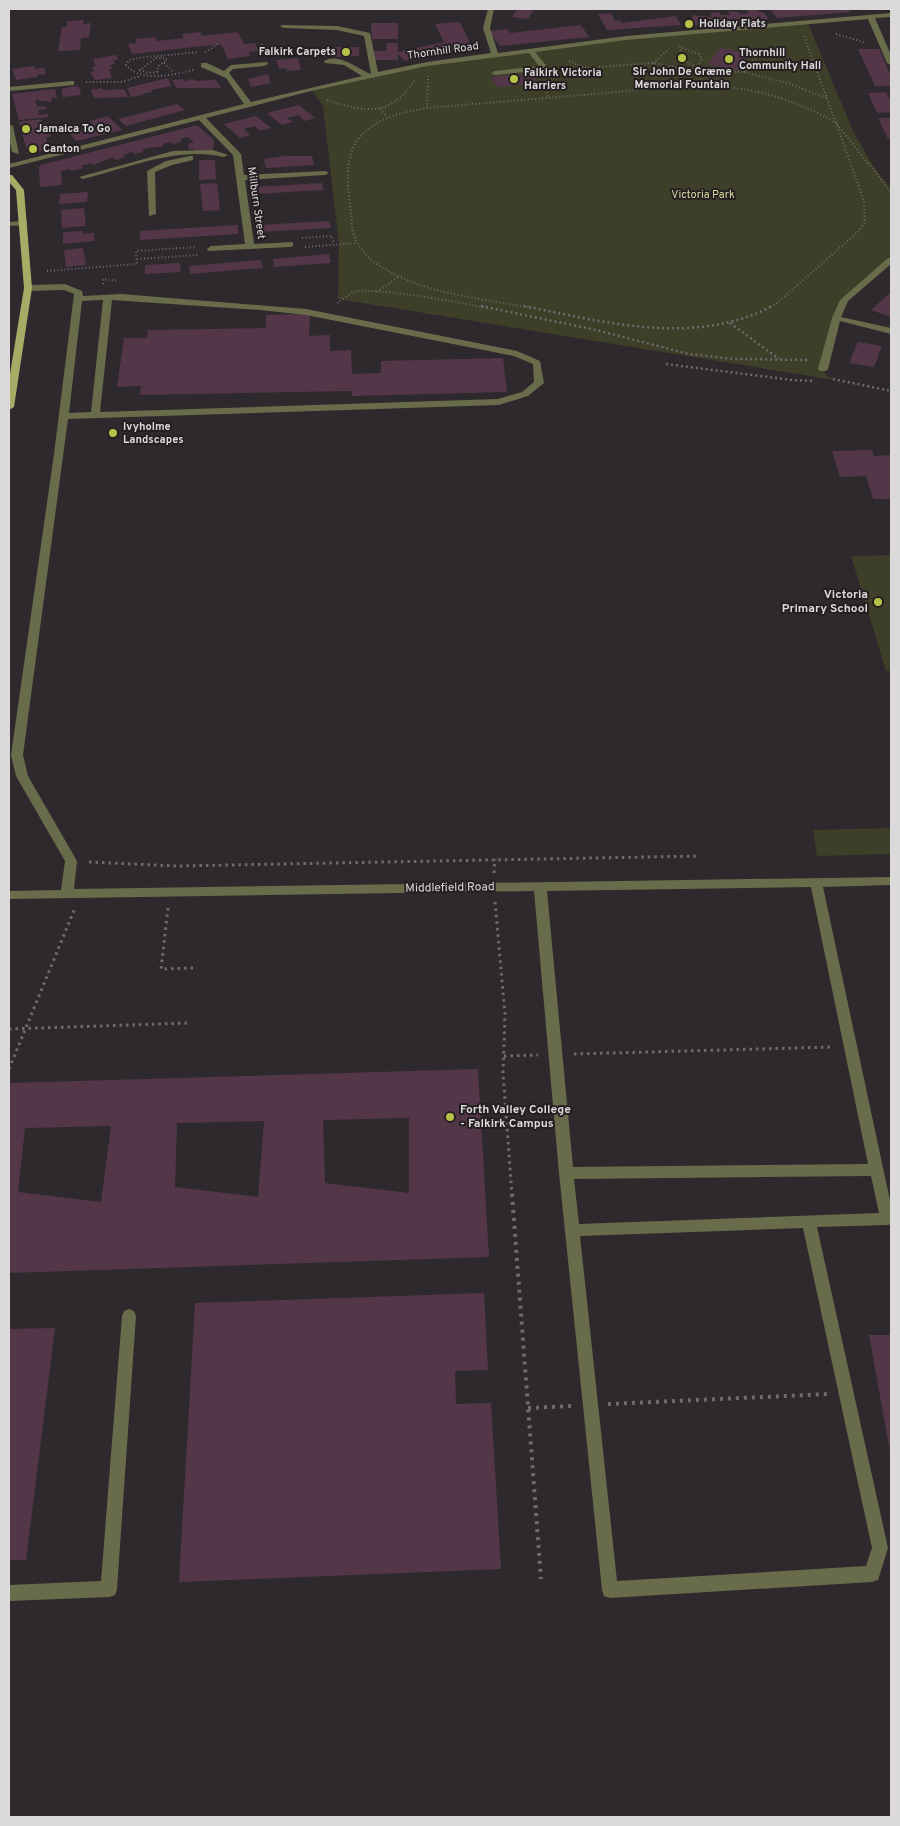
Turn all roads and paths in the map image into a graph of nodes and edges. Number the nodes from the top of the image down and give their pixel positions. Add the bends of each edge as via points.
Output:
1 (492, 9) edge
2 (891, 15) edge
3 (871, 17) junction
4 (800, 24) junction
5 (284, 26) dead end
6 (262, 43) dead end
7 (218, 44) dead end
8 (681, 47) junction
9 (884, 48) junction
10 (173, 49) dead end
11 (762, 49) dead end
12 (531, 51) junction
13 (205, 52) junction
14 (173, 54) junction
15 (210, 54) dead end
16 (496, 55) junction
17 (165, 56) junction
18 (255, 56) dead end
19 (567, 60) dead end
20 (328, 61) dead end
21 (652, 63) junction
22 (164, 64) junction
23 (264, 64) dead end
24 (891, 64) edge
25 (204, 65) dead end
26 (698, 66) junction
27 (427, 67) junction
28 (194, 69) dead end
29 (699, 71) junction
30 (174, 72) junction
31 (744, 72) junction
32 (494, 73) dead end
33 (225, 74) junction
34 (372, 75) junction
35 (141, 76) junction
36 (71, 83) joint
37 (545, 85) dead end
38 (700, 85) junction
39 (314, 89) junction
40 (9, 90) edge
41 (548, 97) junction
42 (827, 98) junction
43 (249, 106) junction
44 (427, 108) junction
45 (380, 109) junction
46 (387, 117) junction
47 (201, 118) junction
48 (836, 123) junction
49 (9, 126) edge
50 (16, 152) dead end
51 (237, 154) junction
52 (224, 155) junction
53 (9, 166) edge
54 (325, 173) dead end
55 (9, 177) edge
56 (83, 177) dead end
57 (242, 178) junction
58 (891, 192) edge
59 (152, 214) dead end
60 (24, 223) junction
61 (9, 224) edge
62 (298, 238) dead end
63 (356, 243) junction
64 (290, 244) dead end
65 (334, 244) dead end
66 (339, 244) dead end
67 (250, 246) junction
68 (209, 248) joint
69 (891, 260) edge
70 (27, 273) junction
71 (398, 277) junction
72 (122, 281) dead end
73 (28, 288) junction
74 (377, 292) junction
75 (76, 294) junction
76 (108, 298) junction
77 (333, 303) dead end
78 (836, 318) junction
79 (730, 322) junction
80 (891, 331) edge
81 (779, 359) junction
82 (666, 364) dead end
83 (824, 365) junction
84 (834, 380) junction
85 (817, 381) dead end
86 (826, 381) dead end
87 (891, 391) edge
88 (9, 407) edge
89 (95, 415) junction
90 (64, 416) junction
91 (700, 856) dead end
92 (495, 859) junction
93 (71, 861) junction
94 (891, 881) edge
95 (816, 882) junction
96 (540, 886) junction
97 (494, 887) junction
98 (170, 892) junction
99 (67, 894) junction
100 (81, 894) junction
101 (9, 895) edge
102 (193, 968) dead end
103 (189, 1023) dead end
104 (26, 1027) junction
105 (9, 1029) edge
106 (850, 1047) junction
107 (555, 1054) junction
108 (504, 1056) junction
109 (9, 1069) edge
110 (877, 1170) junction
111 (566, 1173) junction
112 (809, 1222) junction
113 (572, 1230) junction
114 (129, 1316) dead end
115 (847, 1394) junction
116 (591, 1405) junction
117 (528, 1408) junction
118 (541, 1579) dead end
119 (9, 1593) edge

1 - 16 street via 485,23
2 - 3 street, Thornhill Road
3 - 4 street, Thornhill Road
3 - 9 street
4 - 9 path
4 - 12 street, Thornhill Road via 626,38
4 - 42 path
5 - 34 street via 337,28 367,35
6 - 18 path via 260,52
7 - 13 path
8 - 21 path via 667,50
8 - 26 path via 679,54 682,59
8 - 26 path via 699,54 702,60
9 - 24 street
10 - 14 path
11 - 31 path
12 - 16 street, Thornhill Road
12 - 32 street via 544,68
13 - 14 path
13 - 15 path
14 - 17 path
16 - 27 street, Thornhill Road
17 - 22 path
17 - 22 path via 152,60 140,70 157,72 158,66
17 - 35 path via 127,62 128,70
19 - 21 path via 585,68
20 - 34 street via 346,63
21 - 29 path
22 - 30 path
23 - 33 street via 231,67
25 - 33 street
26 - 29 path
27 - 34 street, Thornhill Road
27 - 44 path
27 - 45 path via 406,94
28 - 30 path
29 - 31 path
29 - 38 path
30 - 35 path
31 - 42 path
33 - 43 street
34 - 39 street, Thornhill Road
35 - 36 path via 120,82
36 - 40 street
37 - 41 path
38 - 41 path
38 - 48 path via 767,92 790,99
39 - 43 street, Thornhill Road
39 - 45 path via 327,100 358,110
41 - 44 path
42 - 48 path
43 - 47 street, Thornhill Road
44 - 46 path
45 - 46 path
46 - 63 path via 358,137 351,150 348,164
47 - 51 street, Millburn Street
47 - 53 street, Thornhill Road
48 - 58 path
48 - 79 path via 864,202 865,224 776,304
49 - 50 street
51 - 52 street
51 - 57 street, Millburn Street
52 - 56 street via 213,152 173,153
52 - 59 street via 195,156 151,171
54 - 57 street
55 - 60 main road via 20,190
57 - 67 street, Millburn Street
60 - 61 street
60 - 70 main road
62 - 65 path via 332,236
63 - 66 path
63 - 71 path via 367,256
64 - 67 street
67 - 68 street
68 - 70 path via 136,251 137,264
69 - 78 street via 844,300
70 - 73 main road
71 - 74 path
71 - 79 path via 433,289 627,326 659,328
72 - 75 path via 103,279 102,289
73 - 75 street via 56,286
73 - 88 main road
74 - 77 path via 354,292 339,303
74 - 81 path via 435,298 598,330 690,354
75 - 76 street
75 - 90 street
76 - 89 street
76 - 89 street via 306,312 516,354 537,364 539,383 525,394 499,402
78 - 80 street
78 - 83 street
79 - 81 path
81 - 83 path
82 - 85 path
83 - 84 path via 826,375
84 - 86 path
84 - 87 path
89 - 90 street
90 - 93 street via 17,755 22,776
91 - 92 path
92 - 93 path via 176,866
92 - 97 path
93 - 99 street
94 - 95 street, Middlefield Road
95 - 96 street, Middlefield Road
95 - 106 street
96 - 97 street, Middlefield Road
96 - 107 street
97 - 98 street, Middlefield Road
97 - 108 path via 505,1014
98 - 100 street, Middlefield Road
98 - 102 path via 161,970
99 - 100 street, Middlefield Road
99 - 101 street, Middlefield Road
100 - 104 path
103 - 104 path
104 - 105 path
104 - 109 path
106 - 107 path
106 - 110 street
107 - 108 path
107 - 111 street
108 - 117 path
110 - 111 street
110 - 112 street via 887,1219
111 - 113 street
112 - 113 street
112 - 115 street
113 - 116 street
114 - 119 street via 109,1589
115 - 116 path
115 - 116 street via 880,1548 872,1574 610,1590
116 - 117 path
117 - 118 path

